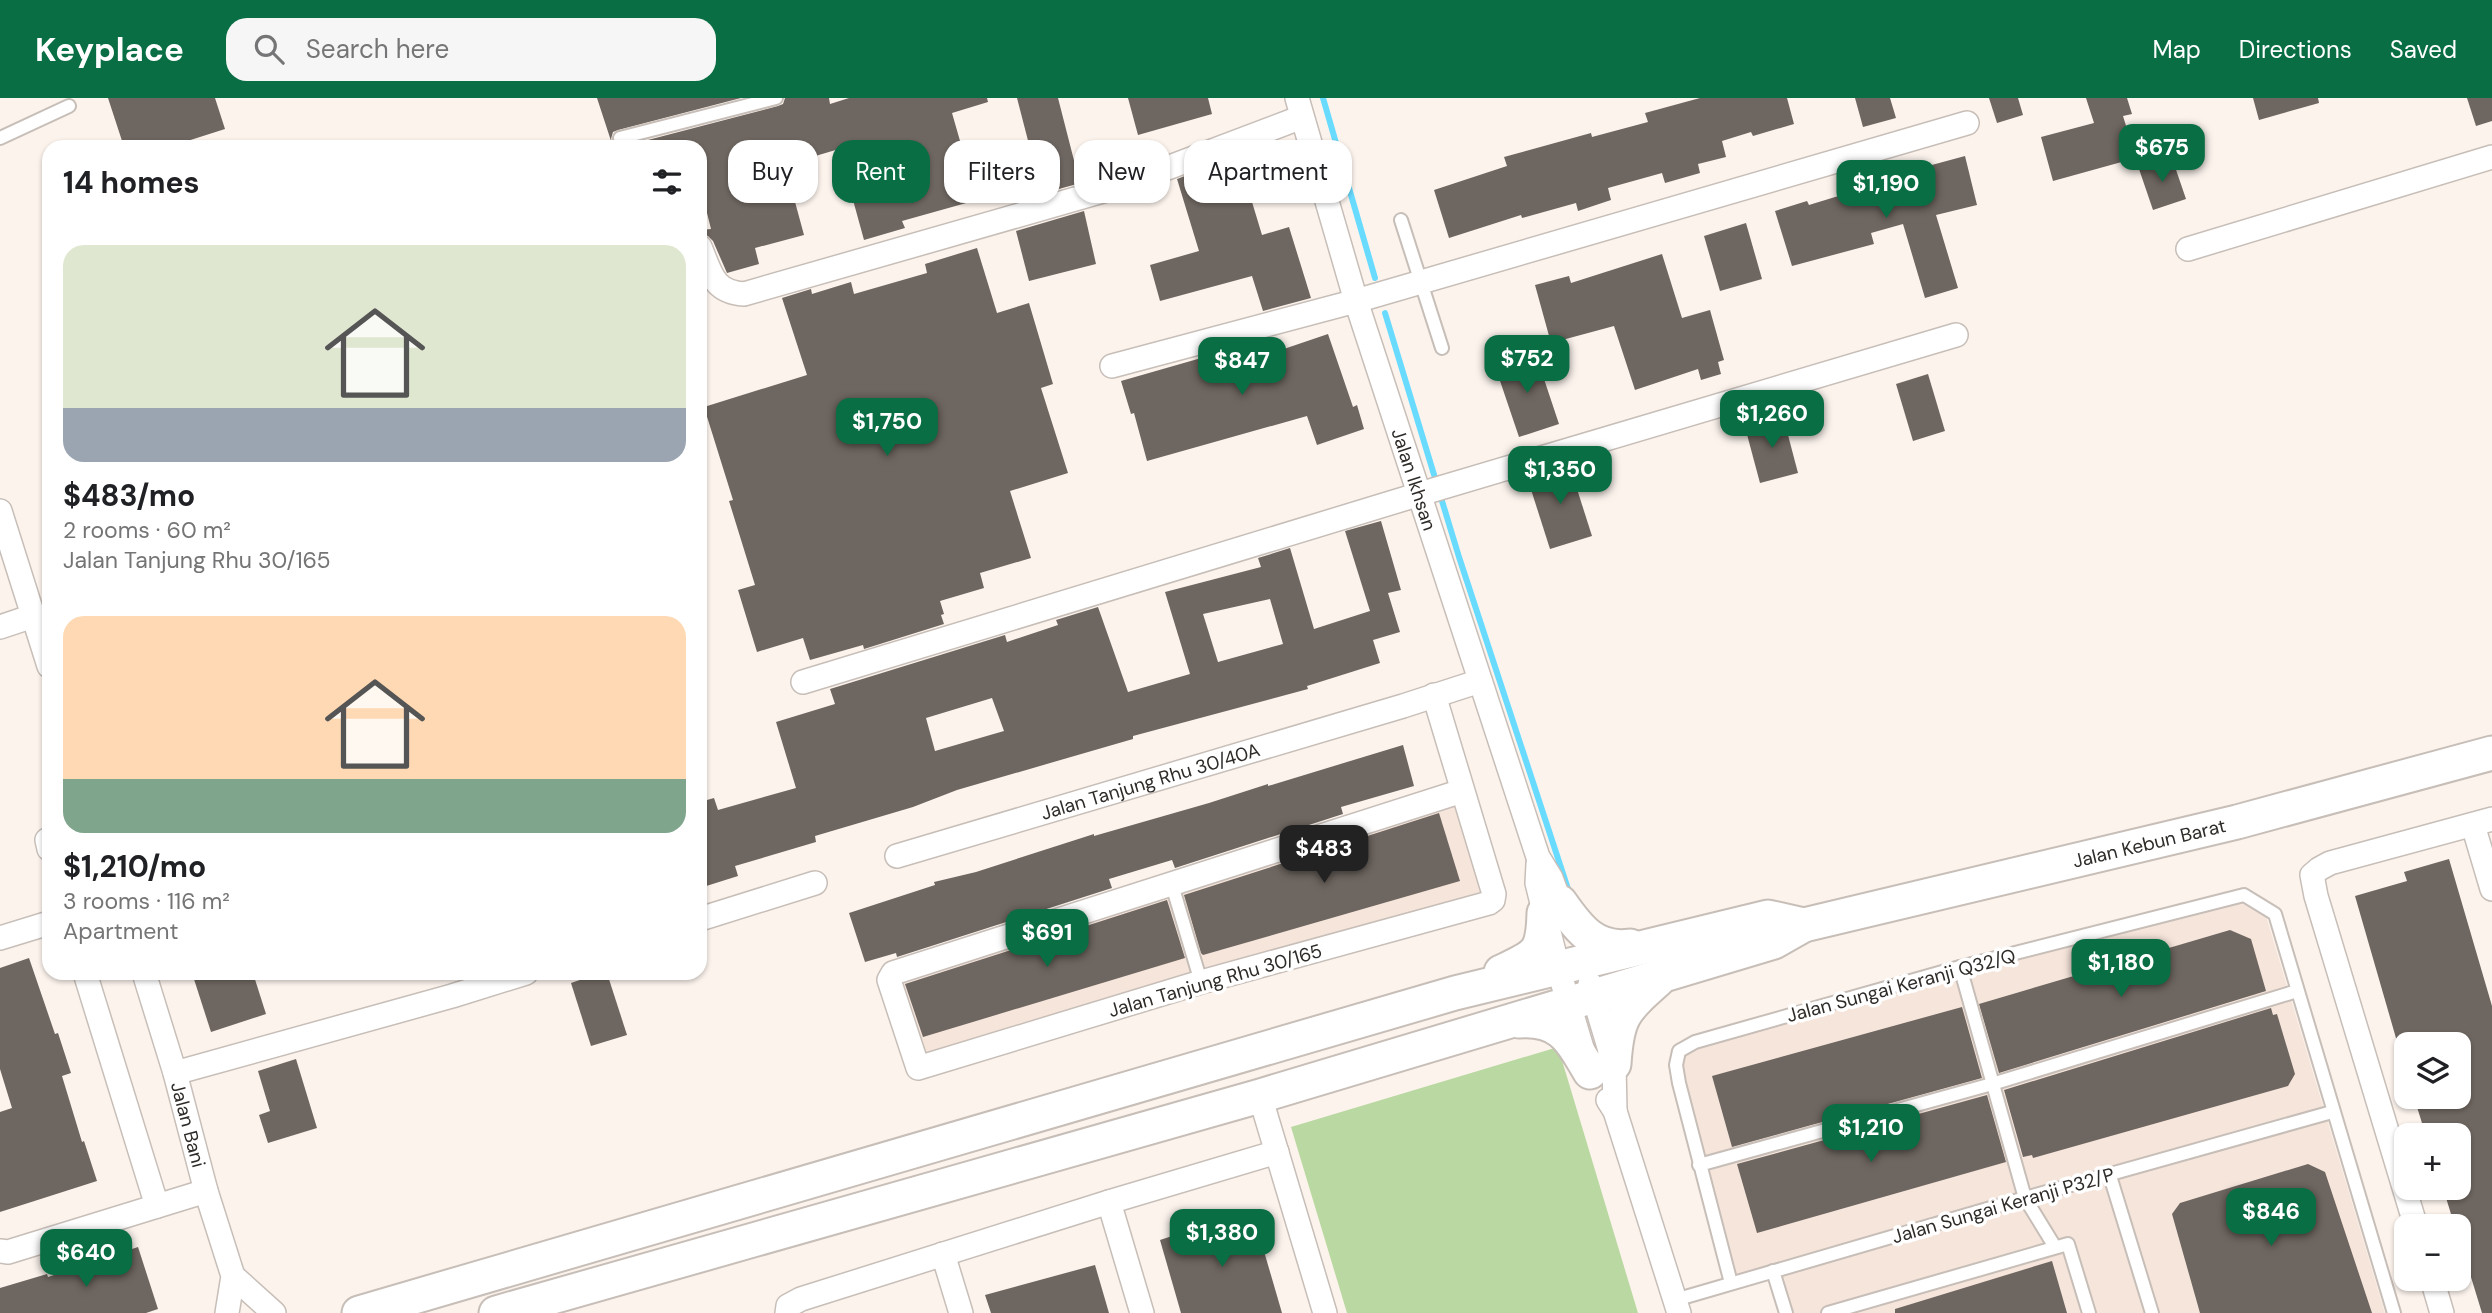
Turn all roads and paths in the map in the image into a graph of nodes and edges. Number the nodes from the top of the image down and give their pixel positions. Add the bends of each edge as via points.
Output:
1 (776, 98) edge
2 (69, 106) dead end
3 (1300, 108) edge
4 (1967, 123) dead end
5 (0, 138) edge
6 (621, 138) dead end
7 (2492, 157) edge
8 (1401, 220) dead end
9 (2188, 249) dead end
10 (707, 264) edge
11 (1421, 281) junction
12 (1356, 301) junction
13 (1956, 335) dead end
14 (1442, 348) dead end
15 (1112, 366) dead end
16 (1435, 490) junction
17 (0, 511) edge
18 (33, 616) junction
19 (0, 627) edge
20 (42, 644) edge
21 (1480, 681) junction
22 (803, 682) dead end
23 (1434, 695) junction
24 (2492, 753) edge
25 (1462, 791) junction
26 (2483, 822) edge
27 (897, 856) dead end
28 (815, 883) dead end
29 (1172, 885) junction
30 (2492, 889) edge
31 (1553, 908) junction
32 (707, 917) edge
33 (42, 925) edge
34 (1804, 925) junction
35 (0, 938) edge
36 (1667, 941) junction
37 (1570, 965) junction
38 (1960, 967) junction
39 (1662, 976) junction
40 (87, 980) edge
41 (146, 980) edge
42 (503, 980) edge
43 (1201, 982) junction
44 (2297, 991) junction
45 (1455, 993) junction
46 (1581, 999) junction
47 (1503, 1022) junction
48 (1602, 1068) junction
49 (175, 1073) junction
50 (1992, 1084) junction
51 (1260, 1096) junction
52 (2332, 1112) junction
53 (1277, 1152) junction
54 (1699, 1165) junction
55 (2110, 1176) junction
56 (206, 1191) junction
57 (2025, 1198) junction
58 (1108, 1202) junction
59 (157, 1206) junction
60 (2412, 1214) edge
61 (2055, 1247) junction
62 (0, 1251) edge
63 (943, 1254) junction
64 (1773, 1270) junction
65 (233, 1276) junction
66 (1731, 1283) junction
67 (2436, 1291) edge
68 (1677, 1307) edge
69 (788, 1310) edge
70 (227, 1313) edge
71 (274, 1313) edge
72 (359, 1313) edge
73 (496, 1313) edge
74 (961, 1313) edge
75 (1142, 1313) edge
76 (1325, 1313) edge
77 (1786, 1313) edge
78 (1828, 1313) edge
79 (2089, 1313) edge
80 (2152, 1313) edge
81 (2394, 1313) edge
82 (2442, 1313) edge

1 - 6 lane
2 - 5 lane
3 - 10 street via 1117,187 744,294 716,285
3 - 12 street, Jalan Ikhsan
4 - 11 street
7 - 9 street
8 - 11 lane
11 - 12 street
11 - 14 lane
12 - 15 street
12 - 16 street, Jalan Ikhsan
13 - 16 street
16 - 21 street, Jalan Ikhsan
16 - 22 street
17 - 18 street
18 - 19 street
18 - 20 street
21 - 23 street, Jalan Tanjung Rhu 30/40A
21 - 31 street, Jalan Ikhsan via 1538,857 1537,883
23 - 25 street
23 - 27 street, Jalan Tanjung Rhu 30/40A
24 - 34 main road, Jalan Kebun Barat via 2237,822
25 - 29 street
25 - 43 street, Jalan Tanjung Rhu 30/165 via 1493,894 1489,903
26 - 30 street
26 - 60 street via 2330,863 2312,875
28 - 32 street
29 - 43 lane
29 - 43 street, Jalan Tanjung Rhu 30/165 via 893,973 889,980 918,1068
31 - 36 main road via 1591,940 1604,945
31 - 37 street, Jalan Ikhsan
31 - 45 main road via 1542,943 1532,956
33 - 35 street
34 - 36 main road, Jalan Kebun Barat via 1768,917
34 - 39 main road, Jalan Kebun Barat via 1774,942
36 - 37 main road, Jalan Kebun Barat
37 - 45 main road, Jalan Kebun Barat
37 - 46 street, Jalan Ikhsan
38 - 44 lane, Jalan Sungai Keranji Q32/Q via 2244,895 2274,914
38 - 50 lane
38 - 54 lane, Jalan Sungai Keranji Q32/Q via 1695,1042 1679,1051 1676,1065
39 - 46 main road, Jalan Kebun Barat
39 - 48 main road via 1625,1011
40 - 59 street
41 - 49 street, Jalan Bani
42 - 49 street
44 - 50 lane
44 - 52 lane, Jalan Sungai Keranji Q32/Q
45 - 72 main road
46 - 47 main road, Jalan Kebun Barat
46 - 48 street, Jalan Ikhsan
47 - 48 main road via 1537,1020 1555,1025 1577,1050
47 - 51 main road
48 - 68 street, Jalan Ikhsan
49 - 56 street, Jalan Bani
50 - 54 lane
50 - 57 lane
51 - 53 street
51 - 73 main road
52 - 55 lane, Jalan Sungai Keranji P32/P
52 - 81 lane, Jalan Sungai Keranji Q32/Q
53 - 58 street
53 - 76 street
54 - 66 lane, Jalan Sungai Keranji Q32/Q
55 - 57 lane, Jalan Sungai Keranji P32/P
55 - 80 lane
56 - 59 street
56 - 65 street, Jalan Bani
57 - 61 lane
57 - 64 lane, Jalan Sungai Keranji P32/P
58 - 63 street
58 - 75 street
59 - 62 street
61 - 78 lane
61 - 79 lane via 2068,1244
63 - 69 street via 801,1299
63 - 74 street
64 - 66 lane, Jalan Sungai Keranji P32/P
64 - 77 lane
65 - 70 street
65 - 71 street
66 - 68 lane, Jalan Sungai Keranji P32/P
67 - 82 street

